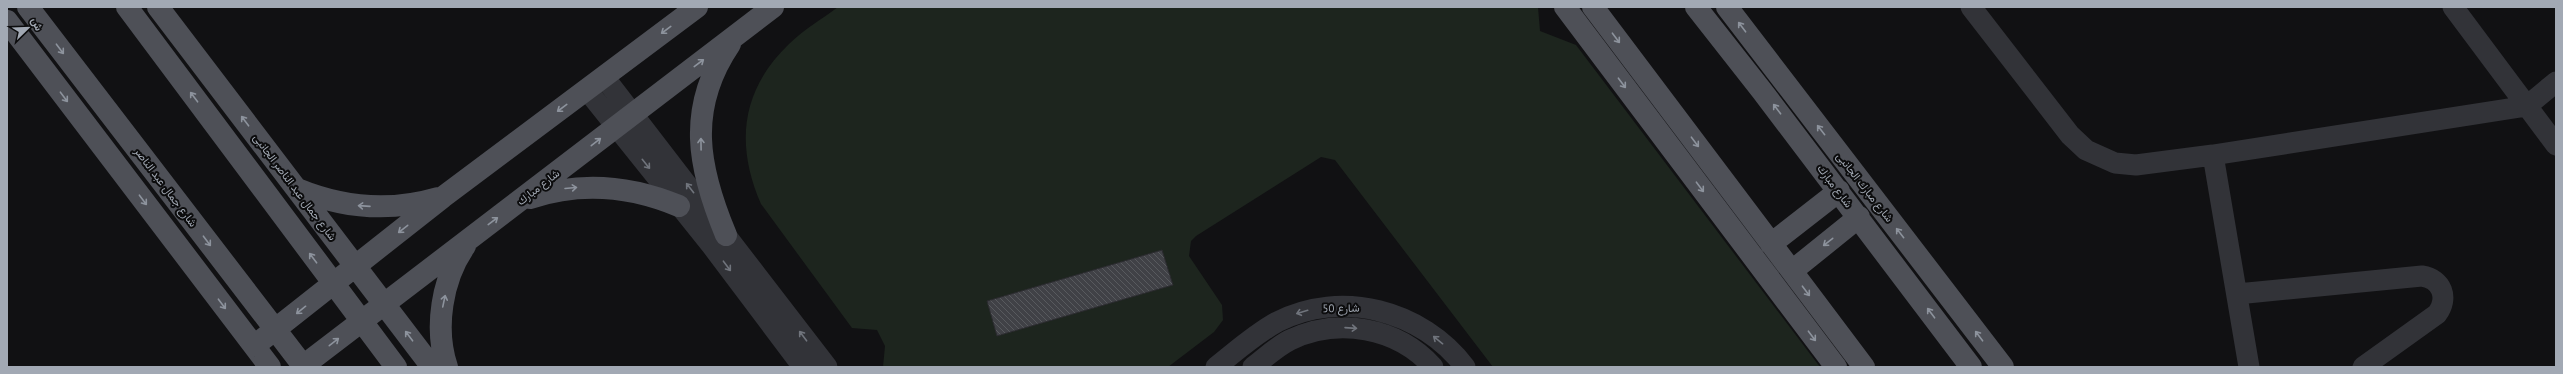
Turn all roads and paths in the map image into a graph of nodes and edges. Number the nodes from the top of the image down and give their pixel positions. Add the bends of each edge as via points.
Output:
1 (28, 7) edge
2 (127, 7) edge
3 (158, 7) edge
4 (697, 7) edge
5 (773, 7) edge
6 (1565, 7) edge
7 (1593, 7) edge
8 (1696, 7) edge
9 (1727, 7) edge
10 (1971, 7) edge
11 (2454, 7) edge
12 (7, 21) edge
13 (737, 34) junction
14 (2556, 82) edge
15 (595, 83) junction
16 (2527, 106) junction
17 (624, 120) junction
18 (2556, 145) edge
19 (2213, 156) junction
20 (297, 189) junction
21 (1839, 191) junction
22 (444, 197) junction
23 (520, 201) junction
24 (679, 206) junction
25 (1859, 218) junction
26 (471, 237) junction
27 (719, 241) junction
28 (1771, 244) junction
29 (356, 267) junction
30 (1792, 271) junction
31 (332, 285) junction
32 (2237, 294) junction
33 (384, 304) junction
34 (361, 322) junction
35 (276, 330) junction
36 (254, 346) junction
37 (1229, 363) edge
38 (1853, 363) edge
39 (270, 367) edge
40 (304, 367) edge
41 (396, 367) edge
42 (432, 367) edge
43 (446, 367) edge
44 (803, 367) edge
45 (827, 367) edge
46 (1253, 367) edge
47 (1433, 367) edge
48 (1465, 367) edge
49 (1836, 367) edge
50 (1971, 367) edge
51 (2003, 367) edge
52 (2249, 367) edge
53 (2363, 367) edge

1 -> 35 main road, شارع جمال عبد الناصر
31 -> 2 main road
20 -> 3 main road, شارع جمال عبد الناصر الجانبى
4 -> 15 main road
5 - 13 main road, شارع مبارك
6 -> 49 main road
7 -> 28 main road
21 -> 8 main road, شارع مبارك
51 -> 9 main road, شارع مبارك الجانبى
10 - 19 street via 2070,135 2086,150 2105,160 2126,164
11 - 16 street
12 -> 36 main road
17 -> 13 main road, شارع مبارك
27 -> 13 main road via 703,168 701,121 713,75
14 - 16 street
15 - 17 street
15 -> 22 main road
16 - 18 street
16 - 19 street
23 -> 17 main road, شارع مبارك
17 -> 24 street
27 -> 17 street
19 - 32 street
22 -> 20 main road via 416,204 380,207 337,203
20 - 29 main road, شارع جمال عبد الناصر الجانبى
21 - 25 main road, شارع مبارك
21 - 28 main road
22 -> 29 main road
23 -> 24 main road via 565,189 596,187 635,191
26 -> 23 main road, شارع مبارك
24 - 27 street
25 -> 30 main road
50 -> 25 main road, شارع مبارك
26 - 33 main road, شارع مبارك
43 -> 26 main road via 441,334 442,308 447,282 457,258
27 -> 44 street
45 -> 27 street
28 - 30 main road
29 - 31 main road
29 - 33 main road, شارع جمال عبد الناصر الجانبى
30 -> 38 main road
31 - 34 main road
31 -> 35 main road
32 - 52 street
32 - 53 street via 2422,276 2433,280 2442,289 2443,296 2441,309 2437,314
33 - 34 main road, شارع مبارك
42 -> 33 main road, شارع جمال عبد الناصر الجانبى
40 -> 34 main road, شارع مبارك
34 - 41 main road
35 - 36 main road
35 - 40 main road, شارع جمال عبد الناصر
36 - 39 main road
48 -> 37 street, شارع 50 via 1436,338 1409,321 1384,311 1345,306 1293,315 1262,332
46 -> 47 street, شارع 50 via 1276,349 1301,335 1344,327 1392,337 1419,354

